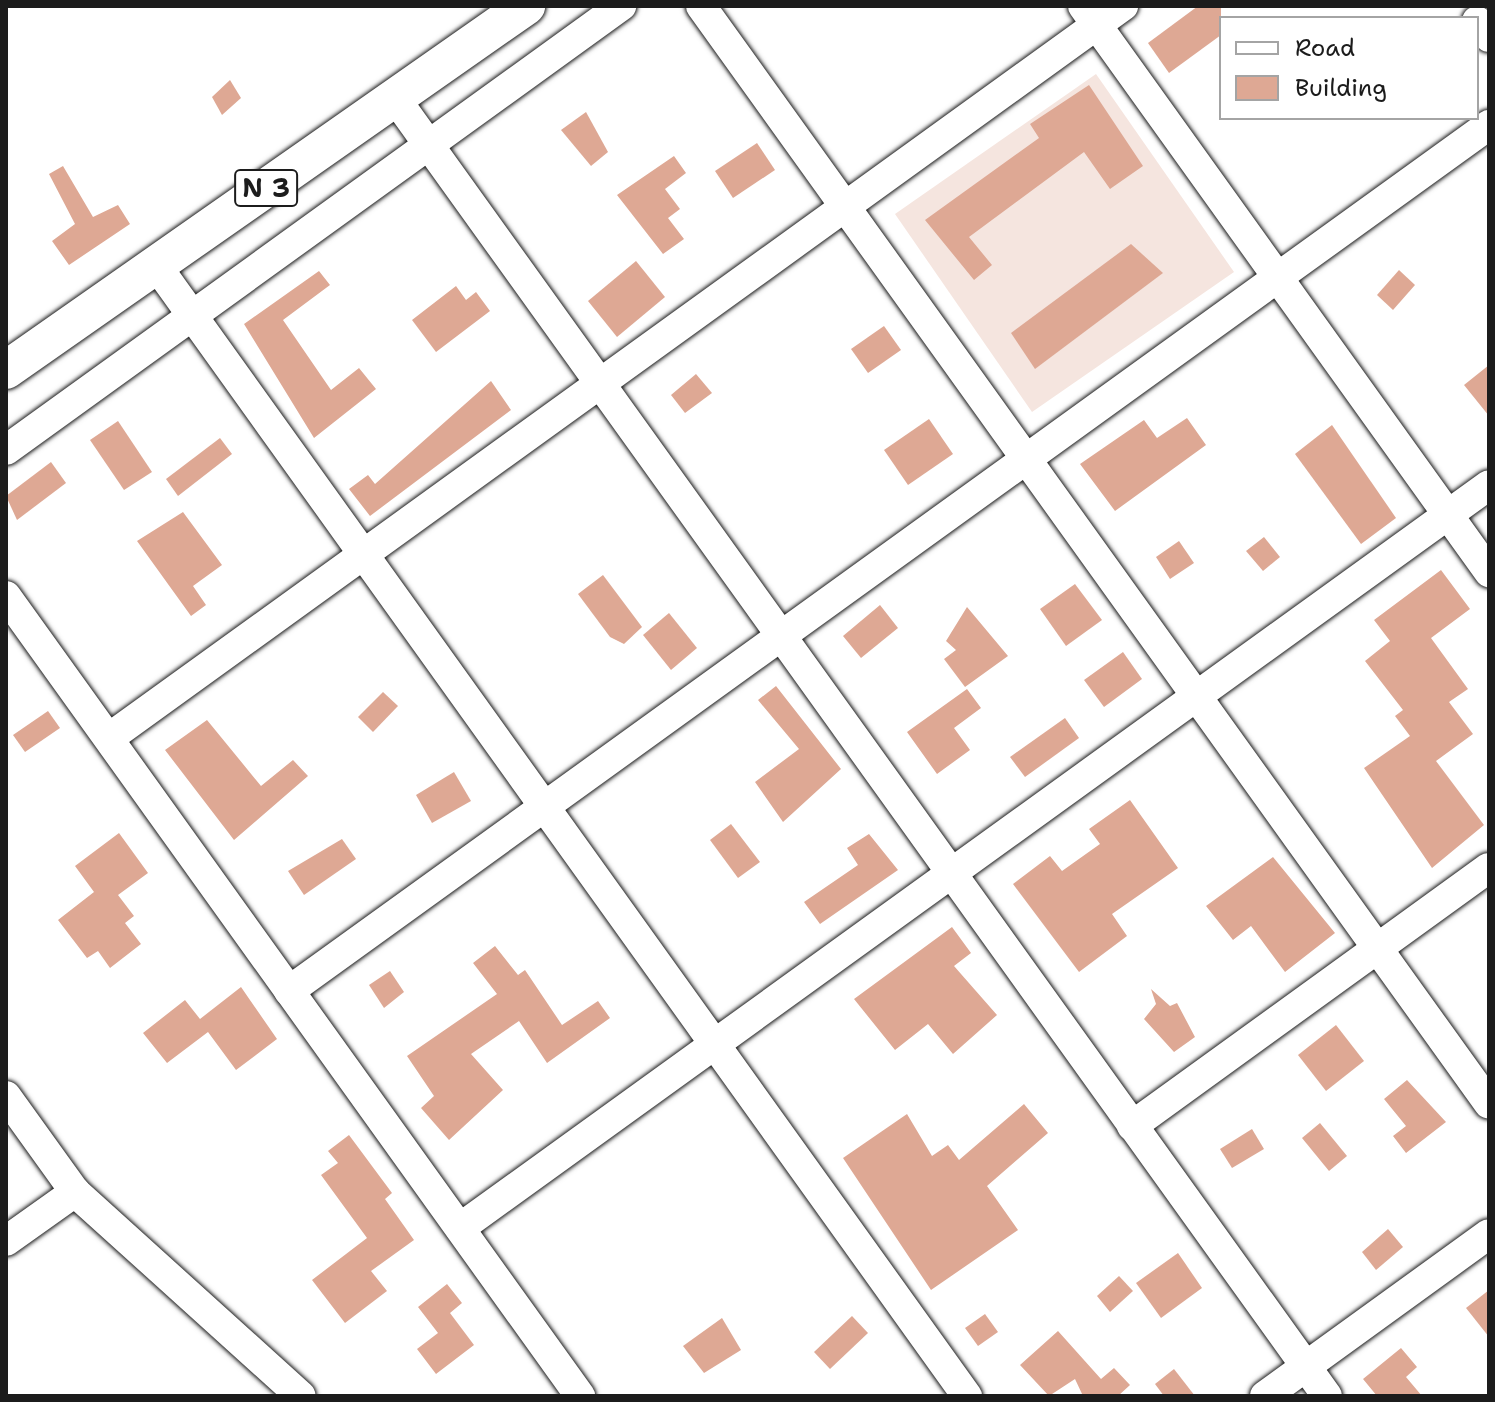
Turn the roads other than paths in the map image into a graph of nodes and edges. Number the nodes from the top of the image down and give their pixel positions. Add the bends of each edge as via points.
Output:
1 (526, 6) edge
2 (621, 6) edge
3 (701, 6) edge
4 (1123, 6) edge
5 (1090, 16) edge
6 (395, 98) junction
7 (1489, 125) edge
8 (429, 145) junction
9 (845, 207) junction
10 (156, 265) junction
11 (1278, 277) junction
12 (192, 316) junction
13 (6, 370) edge
14 (600, 384) junction
15 (6, 450) edge
16 (1026, 459) junction
17 (1489, 485) edge
18 (1448, 515) junction
19 (363, 554) junction
20 (1489, 572) edge
21 (6, 596) edge
22 (781, 636) junction
23 (1196, 696) junction
24 (109, 738) junction
25 (544, 807) junction
26 (1489, 868) edge
27 (951, 873) junction
28 (1378, 949) junction
29 (289, 991) junction
30 (715, 1044) junction
31 (6, 1096) edge
32 (1489, 1104) edge
33 (1132, 1126) junction
34 (75, 1192) junction
35 (460, 1228) junction
36 (1489, 1234) edge
37 (6, 1241) edge
38 (1306, 1366) junction
39 (301, 1396) edge
40 (580, 1396) edge
41 (967, 1396) edge
42 (1265, 1396) edge
43 (1327, 1396) edge

1 - 6 main road, N 3
2 - 8 street
3 - 9 street
4 - 5 street
5 - 9 street
5 - 11 street
6 - 8 street
6 - 10 main road, N 3
7 - 11 street
8 - 12 street
8 - 14 street
9 - 14 street
9 - 16 street
10 - 12 street
10 - 13 main road, N 3
11 - 16 street
11 - 18 street
12 - 15 street
12 - 19 street
14 - 19 street
14 - 22 street
16 - 22 street
16 - 23 street
17 - 18 street
18 - 20 street
18 - 23 street
19 - 24 street
19 - 25 street
21 - 24 street
22 - 25 street
22 - 27 street
23 - 27 street
23 - 28 street
24 - 29 street
25 - 29 street
25 - 30 street
26 - 28 street
27 - 30 street
27 - 33 street
28 - 32 street
28 - 33 street
29 - 35 street
30 - 35 street
30 - 41 street
31 - 34 street
33 - 38 street
34 - 37 street
34 - 39 street
35 - 40 street
36 - 38 street
38 - 42 street
38 - 43 street

